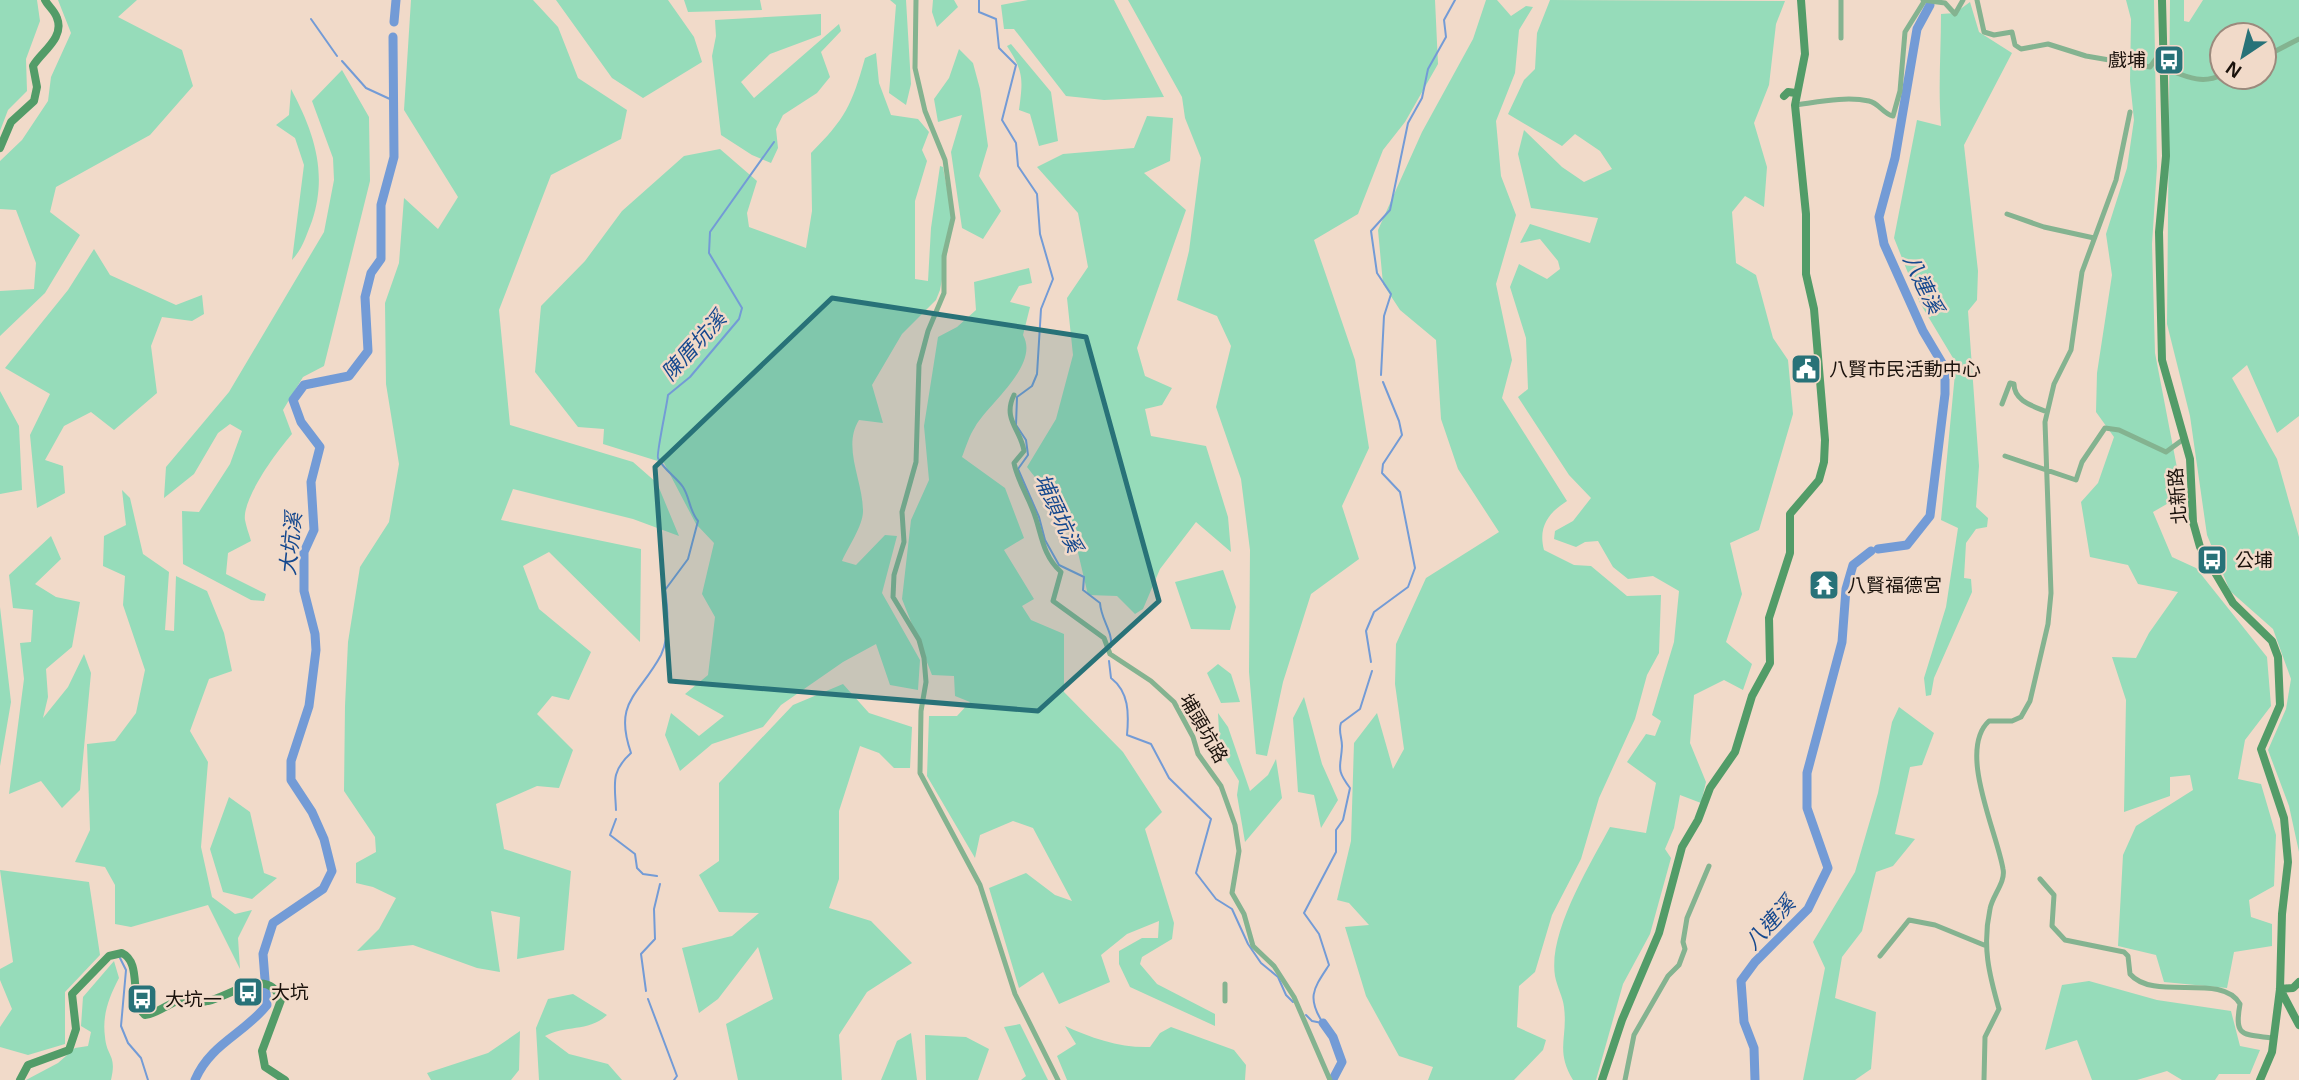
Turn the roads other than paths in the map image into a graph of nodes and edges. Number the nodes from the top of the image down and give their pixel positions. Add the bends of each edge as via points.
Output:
1 (45, 0) edge
2 (916, 0) edge
3 (1801, 0) edge
4 (1841, 0) edge
5 (1924, 0) edge
6 (1963, 0) edge
7 (1977, 0) edge
8 (2162, 0) edge
9 (1841, 38) dead end
10 (2299, 39) edge
11 (2164, 48) junction
12 (2278, 50) edge
13 (2164, 68) junction
14 (2208, 80) edge
15 (1796, 93) junction
16 (1784, 96) dead end
17 (1795, 105) junction
18 (2130, 112) dead end
19 (0, 148) edge
20 (2007, 214) dead end
21 (2094, 238) junction
22 (1014, 395) dead end
23 (2002, 404) dead end
24 (2047, 412) junction
25 (2185, 438) junction
26 (2005, 456) dead end
27 (2049, 469) junction
28 (1709, 866) dead end
29 (2040, 879) dead end
30 (1984, 945) junction
31 (1880, 956) dead end
32 (2299, 982) edge
33 (1225, 984) dead end
34 (2280, 989) junction
35 (1225, 1001) dead end
36 (2299, 1025) edge
37 (2272, 1038) junction
38 (20, 1080) edge
39 (285, 1080) edge
40 (1058, 1080) edge
41 (1330, 1080) edge
42 (1602, 1080) edge
43 (1625, 1080) edge
44 (1984, 1080) edge
45 (2260, 1080) edge

1 - 19 street via 57,16 58,29 33,66 34,101 11,122
2 - 40 street via 915,68 925,111 945,160 953,218 944,256 944,293 919,365 916,462 903,506 904,542 893,597 919,640 924,658 920,773 980,884 1015,994
3 - 15 street via 1805,54
4 - 9 street
5 - 6 street via 1945,3 1955,14
5 - 17 street via 1905,32 1893,116 1872,102 1833,100
7 - 11 street via 1984,32 2012,32 2015,46 2021,49 2048,44 2150,67
8 - 11 street, 北新路
10 - 12 street
11 - 13 street, 北新路
13 - 14 street
13 - 25 street, 北新路 via 2161,340 2166,380
15 - 16 street
15 - 17 street
17 - 42 street via 1824,462 1819,480 1790,514 1790,553 1769,618 1770,663 1752,696 1735,752 1710,788 1682,847 1658,933
18 - 21 street via 2116,180
20 - 21 street
21 - 24 street via 2082,272 2071,350 2054,384
22 - 41 street, 埔頭坑路 via 1012,427 1024,451 1014,463 1017,477 1036,519 1039,538 1061,572 1053,601 1104,638 1110,654 1174,702 1198,754 1221,786 1235,825 1239,850 1232,893 1253,946 1274,966 1294,997
23 - 24 street via 2010,383 2019,398
24 - 27 street
25 - 27 street via 2166,452 2105,428 2082,462 2076,480
25 - 34 street, 北新路 via 2193,522 2200,547 2233,603 2272,642 2278,657 2280,705 2261,749 2287,839
26 - 27 street
27 - 30 street via 2052,593 2030,701 2021,718 1989,721 1978,742 1977,770 2004,874 1990,905
28 - 43 street via 1687,918 1679,965 1634,1035
29 - 37 street via 2054,895 2052,928 2065,940 2123,952 2128,956 2130,974 2142,983 2223,990 2240,1004 2236,1023 2240,1031
30 - 31 street via 1909,920
30 - 44 street via 1999,1009 1985,1037
32 - 34 street via 2293,988
33 - 35 street
34 - 36 street
34 - 37 street, 北新路
37 - 45 street, 北新路 via 2272,1052
38 - 39 street via 28,1065 69,1050 76,1029 72,994 115,953 129,956 139,1010 145,1015 175,1002 210,1001 266,983 281,1000 262,1051 265,1067

